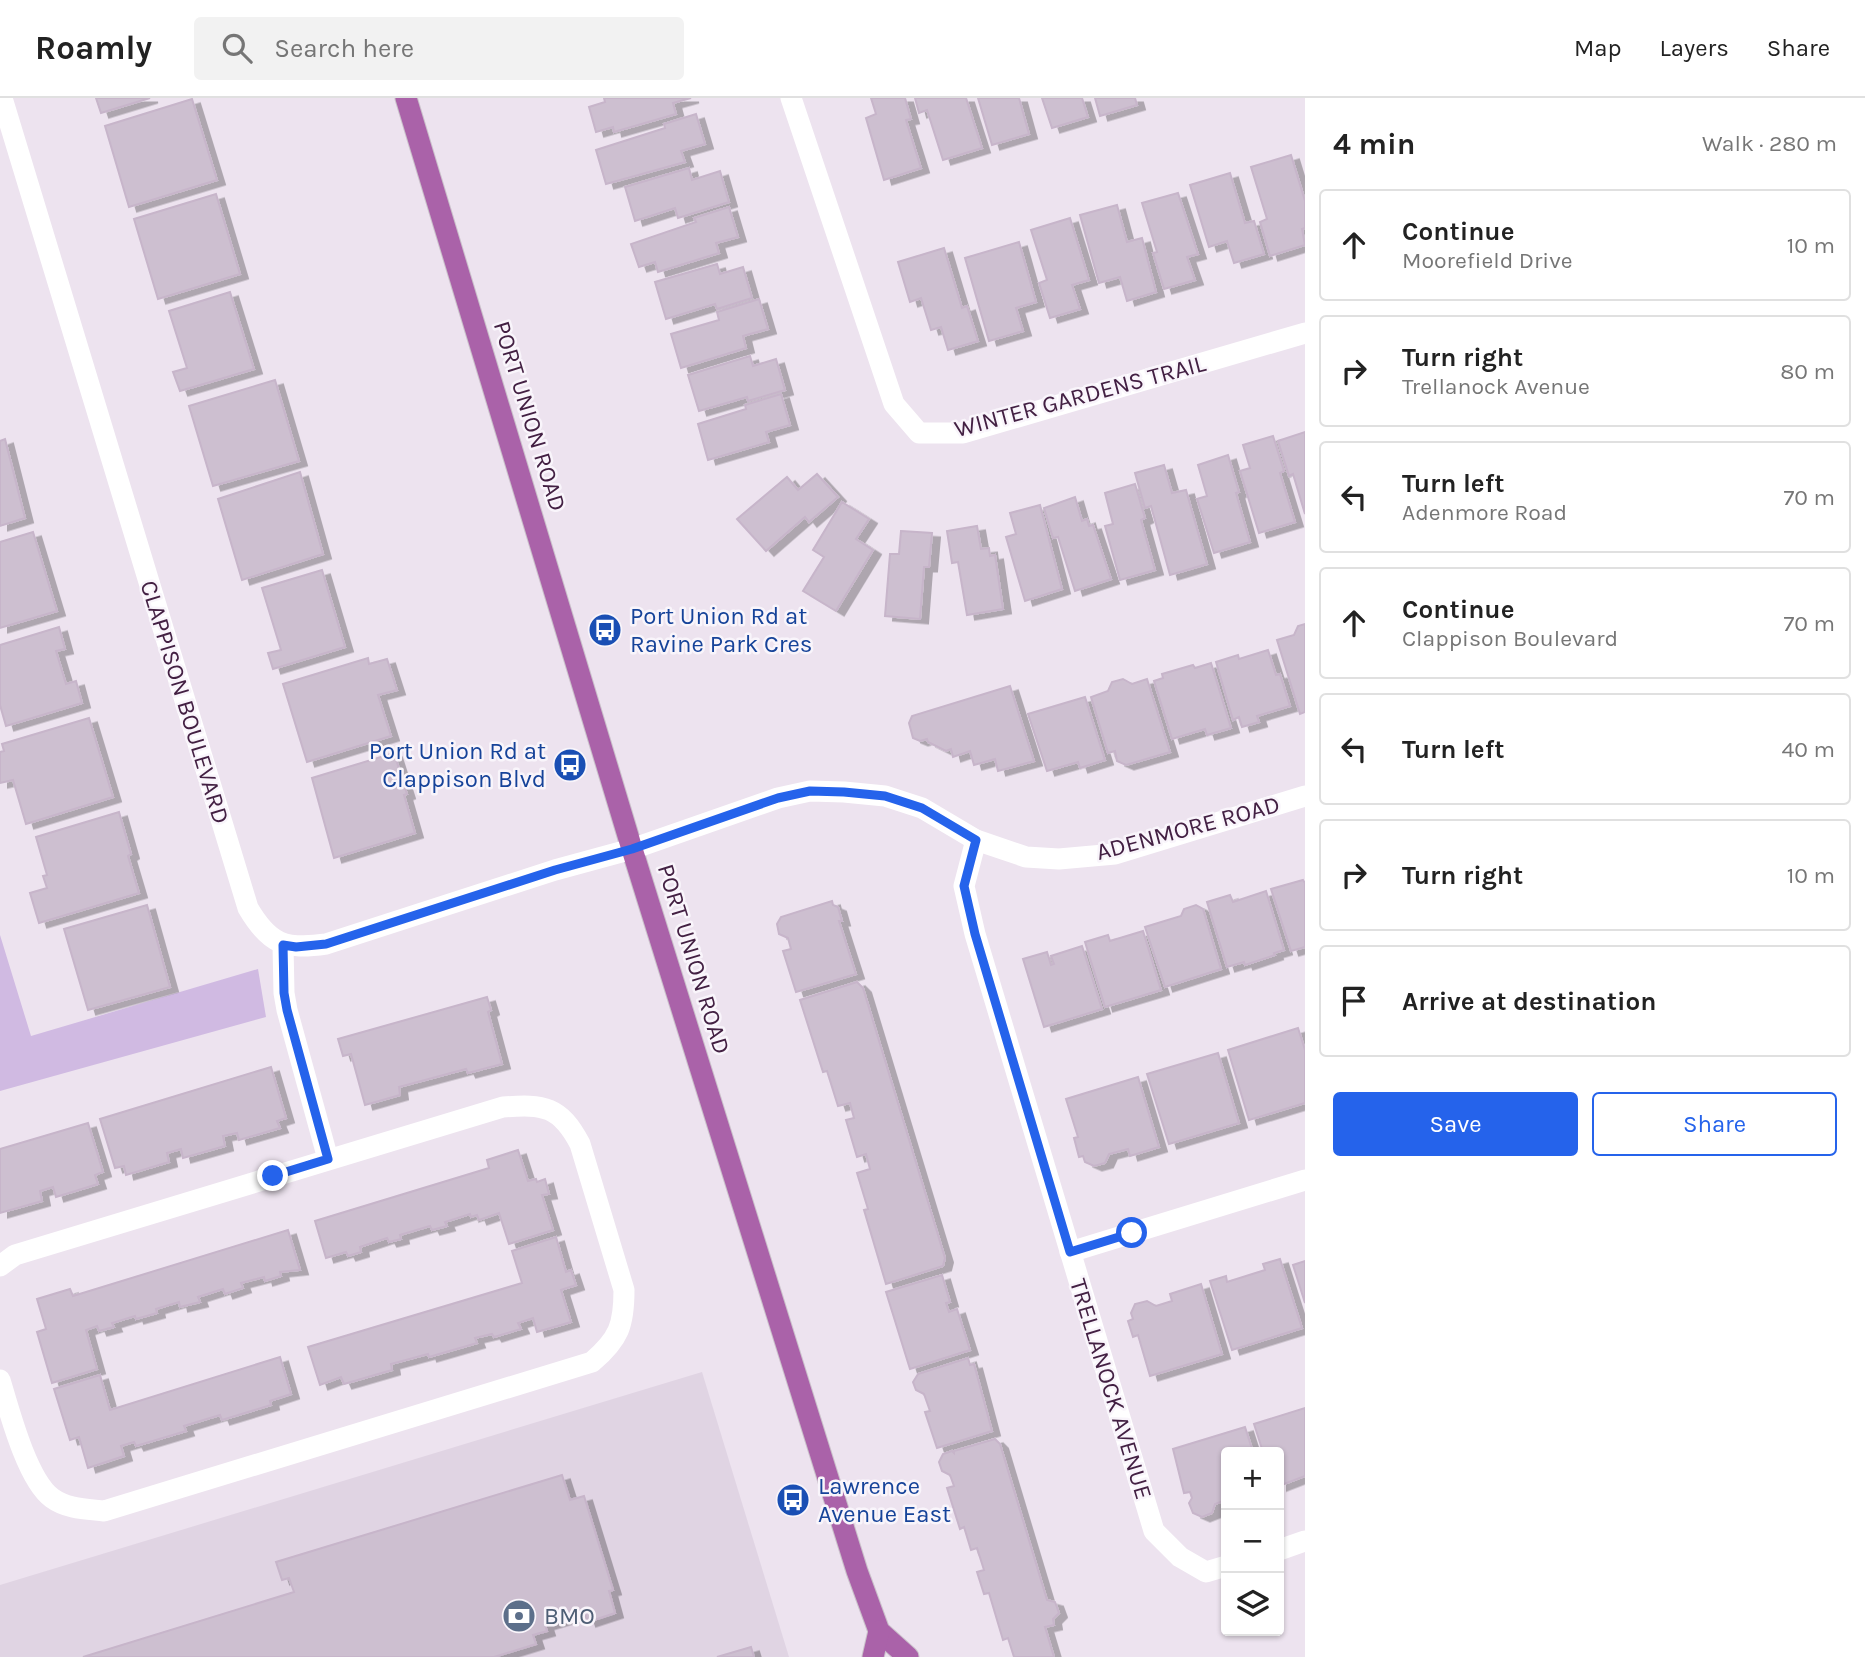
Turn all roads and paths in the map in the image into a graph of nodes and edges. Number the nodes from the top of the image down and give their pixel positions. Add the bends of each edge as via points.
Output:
1 (2, 98) edge
2 (406, 98) edge
3 (791, 98) edge
4 (1305, 333) edge
5 (1305, 796) edge
6 (976, 840) junction
7 (632, 849) junction
8 (283, 945) junction
9 (328, 1159) junction
10 (1305, 1180) edge
11 (1070, 1252) junction
12 (0, 1266) edge
13 (0, 1380) edge
14 (1305, 1541) edge
15 (1284, 1547) edge
16 (1221, 1568) edge
17 (879, 1631) junction
18 (873, 1657) edge
19 (908, 1657) edge

1 - 8 street, CLAPPISON BOULEVARD via 248,908 260,927
2 - 7 main road, PORT UNION ROAD
3 - 4 street, WINTER GARDENS TRAIL via 894,404 919,433 963,433
5 - 6 street, ADENMORE ROAD via 1115,854 1026,857
6 - 7 street, ADENMORE ROAD via 922,808 885,796 810,791
6 - 11 street, TRELLANOCK AVENUE via 964,886
7 - 8 street via 326,944
7 - 17 main road, PORT UNION ROAD
8 - 9 street via 287,1010
9 - 12 street via 15,1255
9 - 13 street via 503,1107 532,1105 558,1114 580,1144 624,1290 624,1315 617,1335 592,1362 104,1511 72,1508 51,1498 34,1479
10 - 11 street
11 - 16 street, TRELLANOCK AVENUE via 1154,1531 1180,1557 1206,1572
14 - 15 street
17 - 18 main road
17 - 19 main road, PORT UNION ROAD

